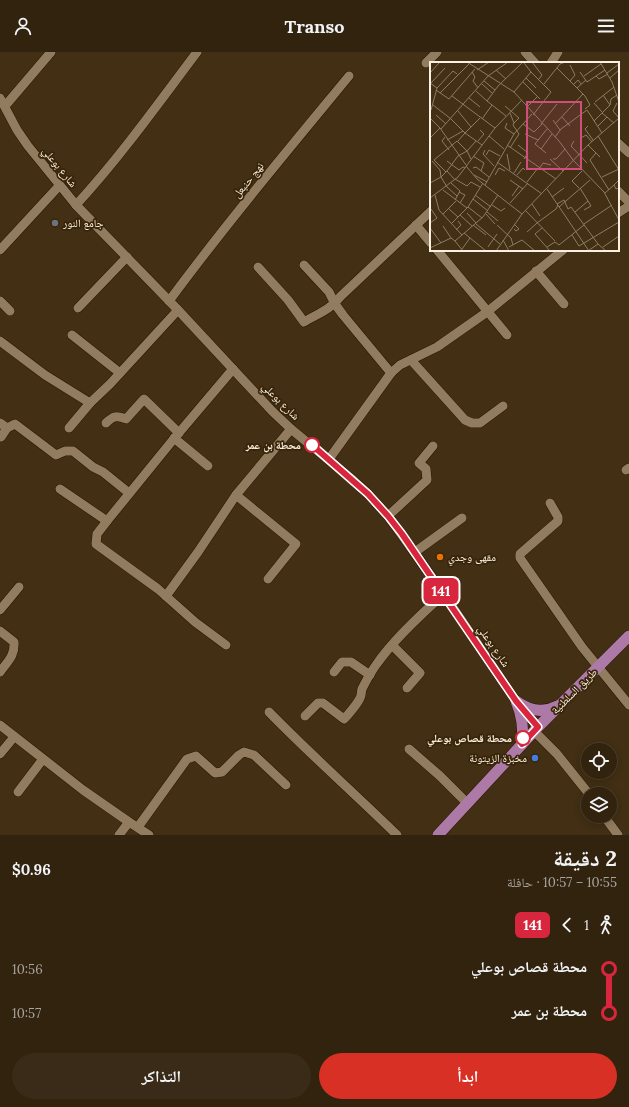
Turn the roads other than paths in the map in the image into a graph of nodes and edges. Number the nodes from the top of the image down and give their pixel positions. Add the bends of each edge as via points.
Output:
1 (51, 52) edge
2 (197, 52) edge
3 (436, 52) edge
4 (525, 52) edge
5 (558, 52) edge
6 (534, 62) edge
7 (552, 62) edge
8 (426, 63) dead end
9 (349, 76) dead end
10 (2, 102) edge
11 (619, 144) edge
12 (629, 153) edge
13 (59, 186) junction
14 (619, 192) edge
15 (629, 202) edge
16 (76, 205) junction
17 (629, 206) edge
18 (430, 212) edge
19 (619, 212) edge
20 (416, 225) junction
21 (430, 242) edge
22 (0, 250) edge
23 (438, 251) edge
24 (562, 251) edge
25 (127, 257) junction
26 (304, 265) dead end
27 (258, 267) dead end
28 (536, 271) junction
29 (0, 301) edge
30 (169, 301) junction
31 (335, 304) junction
32 (564, 304) dead end
33 (78, 308) dead end
34 (178, 310) junction
35 (10, 311) dead end
36 (487, 312) junction
37 (72, 335) dead end
38 (506, 335) dead end
39 (0, 341) edge
40 (411, 360) junction
41 (233, 369) junction
42 (120, 373) junction
43 (391, 373) junction
44 (90, 403) junction
45 (503, 406) dead end
46 (106, 423) dead end
47 (4, 426) edge
48 (69, 428) dead end
49 (291, 428) junction
50 (177, 435) junction
51 (1, 437) edge
52 (433, 446) dead end
53 (329, 460) junction
54 (208, 466) dead end
55 (60, 489) dead end
56 (129, 493) junction
57 (236, 495) junction
58 (550, 503) dead end
59 (388, 516) junction
60 (462, 518) dead end
61 (107, 521) junction
62 (414, 552) junction
63 (268, 579) dead end
64 (19, 587) dead end
65 (444, 594) junction
66 (166, 596) junction
67 (0, 610) edge
68 (0, 631) edge
69 (629, 636) edge
70 (226, 645) dead end
71 (392, 645) junction
72 (598, 668) junction
73 (0, 672) edge
74 (334, 672) dead end
75 (370, 675) junction
76 (407, 688) dead end
77 (516, 701) junction
78 (561, 704) junction
79 (629, 706) edge
80 (269, 712) dead end
81 (305, 716) dead end
82 (0, 725) edge
83 (536, 729) junction
84 (14, 737) junction
85 (522, 744) junction
86 (409, 750) dead end
87 (0, 754) edge
88 (42, 759) junction
89 (286, 785) dead end
90 (583, 787) edge
91 (18, 792) dead end
92 (467, 803) junction
93 (129, 822) junction
94 (609, 823) edge
95 (138, 827) junction
96 (119, 835) edge
97 (149, 835) edge
98 (397, 835) edge
99 (438, 835) edge
100 (618, 835) edge

1 - 10 street
2 - 16 street via 96,184
3 - 8 street
4 - 6 street
5 - 7 street
9 - 30 street, نهج حنبعل
10 - 13 street, شارع بوعلي via 17,130
11 - 12 street
13 - 16 street, شارع بوعلي
13 - 22 street
14 - 15 street
16 - 25 street, شارع بوعلي
17 - 19 street
18 - 20 street
20 - 21 street
20 - 31 street
23 - 36 street
24 - 28 street
25 - 30 street, شارع بوعلي
25 - 33 street
26 - 31 street via 329,292
27 - 31 street via 304,322
28 - 32 street
28 - 36 street
29 - 35 street
30 - 34 street, شارع بوعلي
31 - 43 street
34 - 41 street, شارع بوعلي
34 - 42 street
36 - 38 street
36 - 40 street via 437,347
37 - 42 street
39 - 44 street via 45,375
40 - 43 street
40 - 45 street via 465,420 480,423
41 - 49 street, شارع بوعلي
41 - 50 street
42 - 44 street
43 - 53 street
44 - 48 street
46 - 50 street via 112,417 126,419 144,399
47 - 51 street
47 - 56 street via 15,424 56,455 73,451
49 - 53 street, شارع بوعلي
49 - 57 street
50 - 54 street
50 - 56 street
52 - 59 street via 420,463 426,469 427,480
53 - 59 street, شارع بوعلي via 368,494
55 - 61 street
56 - 61 street
57 - 63 street via 296,544
57 - 66 street
58 - 72 street via 558,521 520,554 520,558
59 - 62 street, شارع بوعلي
60 - 62 street
61 - 66 street via 97,534 96,544
62 - 65 street, شارع بوعلي
64 - 67 street
65 - 71 street
65 - 77 street, شارع بوعلي
66 - 70 street
68 - 73 street via 14,642 14,653
69 - 72 main road, طريق السلطنية
71 - 75 street
71 - 76 street via 420,673
72 - 78 main road, طريق السلطنية
72 - 79 street
74 - 75 street via 342,662 351,662
75 - 81 street via 360,698 344,719 324,703 318,703
77 - 78 main road via 533,710 547,710
77 - 83 street, شارع بوعلي
77 - 85 main road via 522,717
78 - 83 main road, طريق السلطنية
80 - 98 street
82 - 84 street
83 - 85 main road, طريق السلطنية
83 - 90 street, شارع بوعلي
84 - 87 street
84 - 88 street
85 - 92 main road, طريق السلطنية
86 - 92 street
88 - 91 street
88 - 93 street
89 - 95 street via 254,755 244,752 222,772 215,774 196,756 187,760
92 - 99 main road, طريق السلطنية
93 - 95 street
93 - 96 street
94 - 100 street
95 - 97 street

